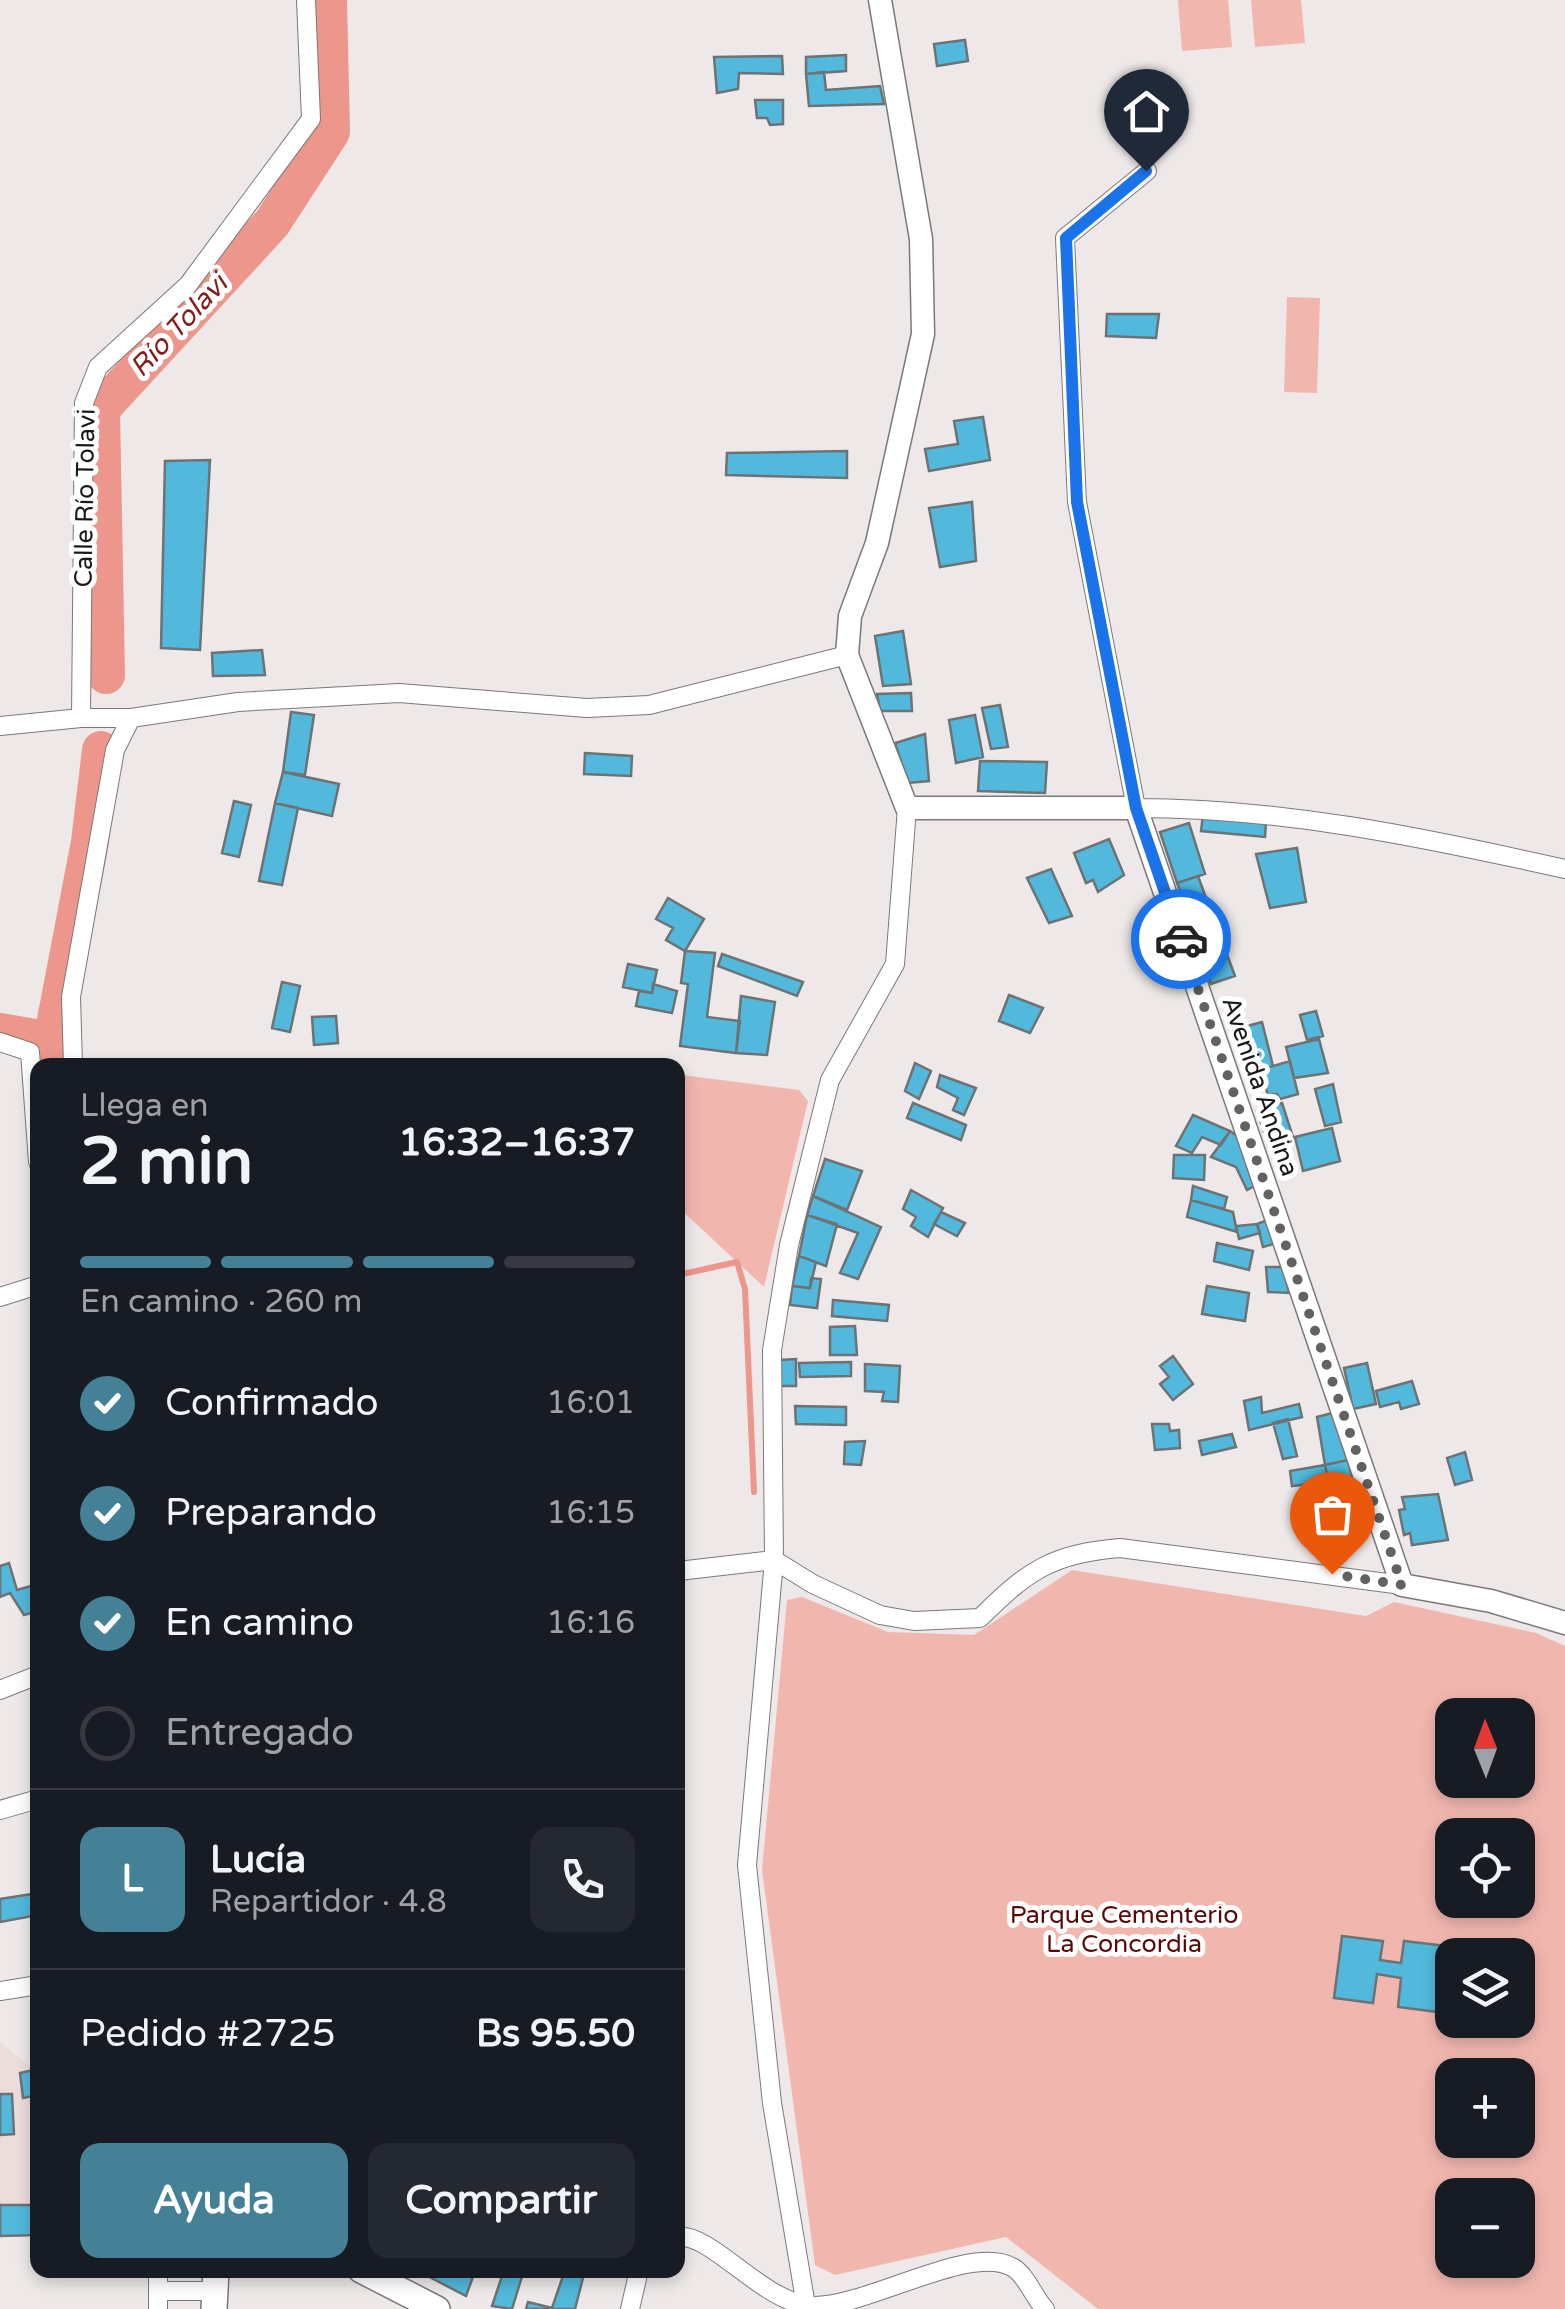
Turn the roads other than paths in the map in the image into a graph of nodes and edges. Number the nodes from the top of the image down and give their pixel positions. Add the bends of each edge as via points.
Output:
1 (306, 0) edge
2 (880, 0) edge
3 (1146, 171) dead end
4 (847, 655) junction
5 (81, 718) junction
6 (131, 718) junction
7 (0, 726) edge
8 (907, 808) junction
9 (1136, 808) junction
10 (1565, 869) edge
11 (0, 1042) edge
12 (30, 1058) edge
13 (72, 1058) edge
14 (30, 1288) edge
15 (0, 1297) edge
16 (774, 1560) junction
17 (685, 1570) edge
18 (1402, 1585) junction
19 (1565, 1623) edge
20 (30, 1678) edge
21 (0, 1690) edge
22 (30, 1801) edge
23 (0, 1810) edge
24 (30, 1986) edge
25 (0, 1991) edge
26 (685, 2239) edge
27 (377, 2278) edge
28 (637, 2278) edge
29 (215, 2290) edge
30 (158, 2300) edge
31 (806, 2306) junction
32 (437, 2309) edge
33 (630, 2309) edge
34 (1045, 2309) edge

1 - 5 street, Calle Río Tolavi via 310,119 188,285 98,367 84,403
2 - 4 street via 921,239 923,334 877,544 850,616
3 - 9 street, Avenida Andina via 1066,238 1077,502
4 - 6 street via 649,705 587,708 399,693 238,702
4 - 8 street
5 - 6 street
5 - 7 street
6 - 13 street via 115,750 72,997
8 - 9 street
8 - 16 street via 896,964 830,1080 790,1244 772,1350
9 - 10 street via 1210,808 1339,822
9 - 18 street, Avenida Andina
11 - 12 street via 30,1052
14 - 15 street
16 - 17 street
16 - 18 street via 880,1615 914,1622 980,1618 1048,1561 1079,1551 1120,1548
16 - 31 street via 747,1866 772,2102
18 - 19 street
20 - 21 street
22 - 23 street
24 - 25 street
26 - 31 street via 706,2243 741,2274
27 - 32 main road
28 - 33 street
29 - 30 street
31 - 34 street via 842,2305 990,2260 1015,2267

